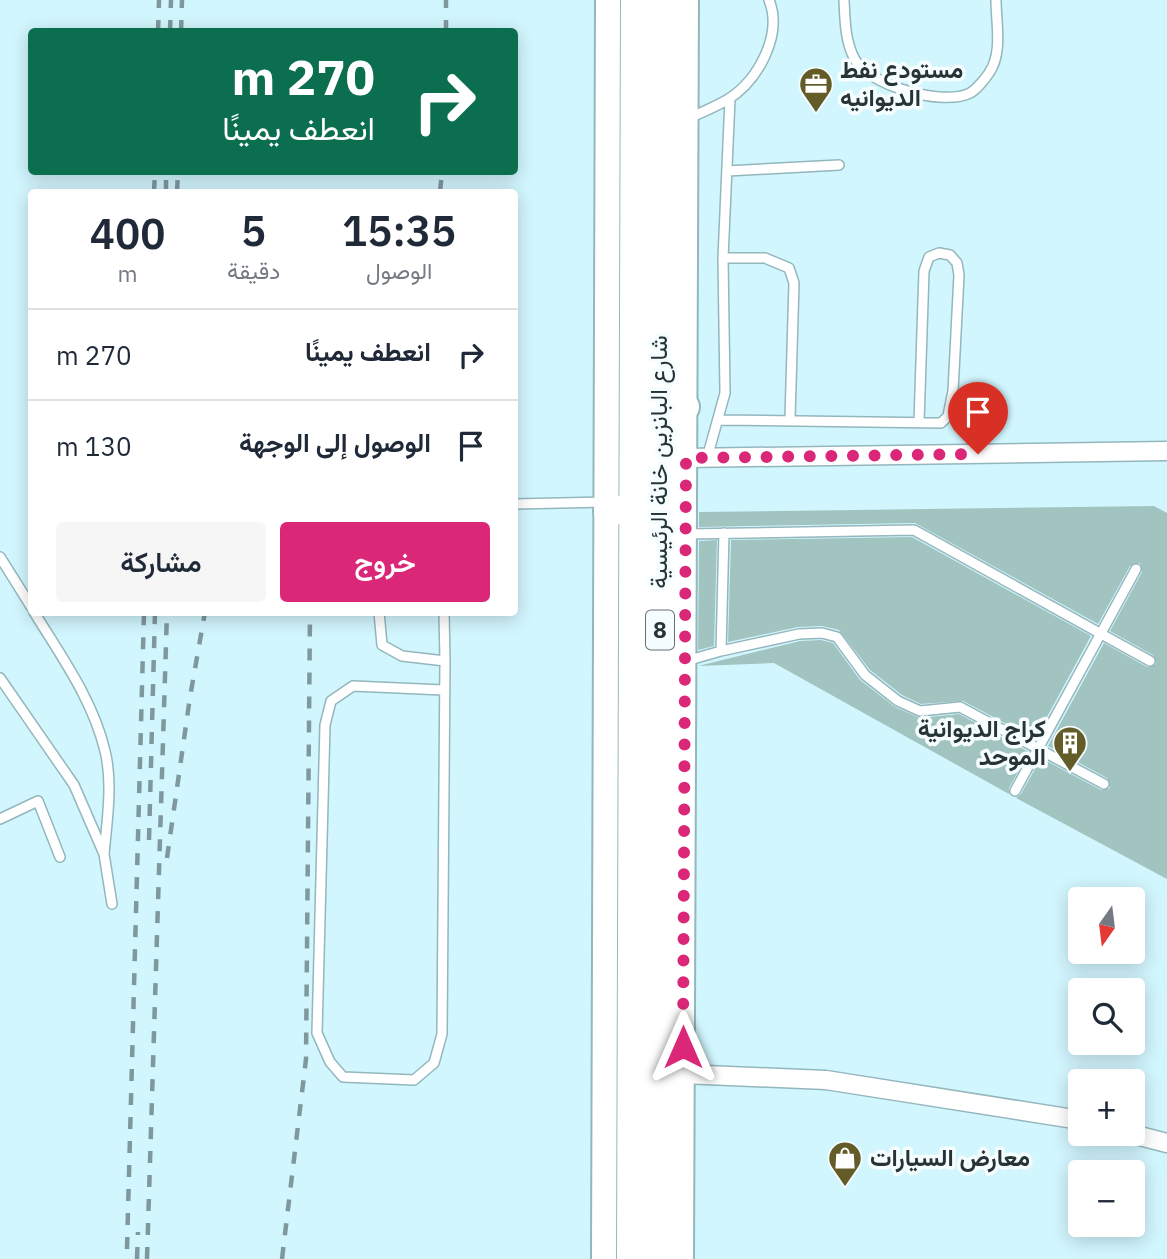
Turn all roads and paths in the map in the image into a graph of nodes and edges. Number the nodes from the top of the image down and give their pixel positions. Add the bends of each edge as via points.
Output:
1 (608, 0) edge
2 (635, 0) edge
3 (661, 0) edge
4 (686, 0) edge
5 (769, 0) edge
6 (844, 0) edge
7 (996, 0) edge
8 (730, 99) junction
9 (686, 120) junction
10 (839, 164) dead end
11 (727, 171) junction
12 (723, 258) junction
13 (672, 406) junction
14 (790, 418) junction
15 (720, 420) junction
16 (919, 422) junction
17 (1167, 451) edge
18 (697, 458) junction
19 (518, 504) edge
20 (616, 508) junction
21 (724, 533) junction
22 (686, 534) junction
23 (0, 557) edge
24 (1136, 569) dead end
25 (28, 602) edge
26 (37, 616) edge
27 (379, 616) edge
28 (444, 616) edge
29 (1100, 634) junction
30 (721, 651) junction
31 (444, 661) junction
32 (1150, 661) dead end
33 (685, 662) junction
34 (0, 678) edge
35 (443, 690) junction
36 (1038, 749) junction
37 (1104, 784) dead end
38 (1015, 791) dead end
39 (0, 819) edge
40 (104, 853) junction
41 (60, 857) dead end
42 (672, 867) junction
43 (112, 904) dead end
44 (683, 1074) junction
45 (1068, 1118) edge
46 (1145, 1137) edge
47 (1167, 1143) edge
48 (604, 1259) edge
49 (631, 1259) edge
50 (657, 1259) edge
51 (681, 1259) edge

1 - 20 main road
2 - 20 highway, شارع البانزين خانة الرئيسية / 8
3 - 13 highway, شارع البانزين خانة الرئيسية / 8
4 - 9 main road
5 - 8 lane via 774,30 760,66
6 - 7 lane via 850,47 869,75 910,92 942,98 971,93 990,72 998,52
8 - 9 lane
8 - 11 lane
9 - 13 main road
10 - 11 lane
11 - 12 lane
12 - 14 lane via 765,258 789,268 794,283
12 - 15 lane via 725,393
13 - 18 main road
13 - 42 highway, شارع البانزين خانة الرئيسية / 8
14 - 15 lane
14 - 16 lane
15 - 18 lane
16 - 16 lane via 941,423 948,416 953,391 959,275 950,255 939,253 929,257 924,271
17 - 18 street
18 - 22 main road
19 - 20 lane
20 - 48 main road
20 - 49 highway, شارع البانزين خانة الرئيسية / 8
21 - 22 lane
21 - 29 lane via 914,530
21 - 30 lane
22 - 33 main road
23 - 25 lane
24 - 29 lane
26 - 40 lane via 82,689 106,752
27 - 31 lane via 382,645 402,656
28 - 31 lane
29 - 32 lane
29 - 36 lane
30 - 33 lane
30 - 36 lane via 799,634 837,637 865,675 898,701 920,712 960,707
31 - 35 lane
33 - 42 main road
34 - 40 lane via 74,785
35 - 35 lane via 442,1034 434,1063 414,1080 343,1077 330,1062 317,1033 324,725 331,701 353,686
36 - 37 lane
36 - 38 lane
39 - 41 lane via 38,801
40 - 43 lane
42 - 44 main road
42 - 50 highway, شارع البانزين خانة الرئيسية / 8
44 - 45 street via 826,1080
44 - 51 main road
46 - 47 street

